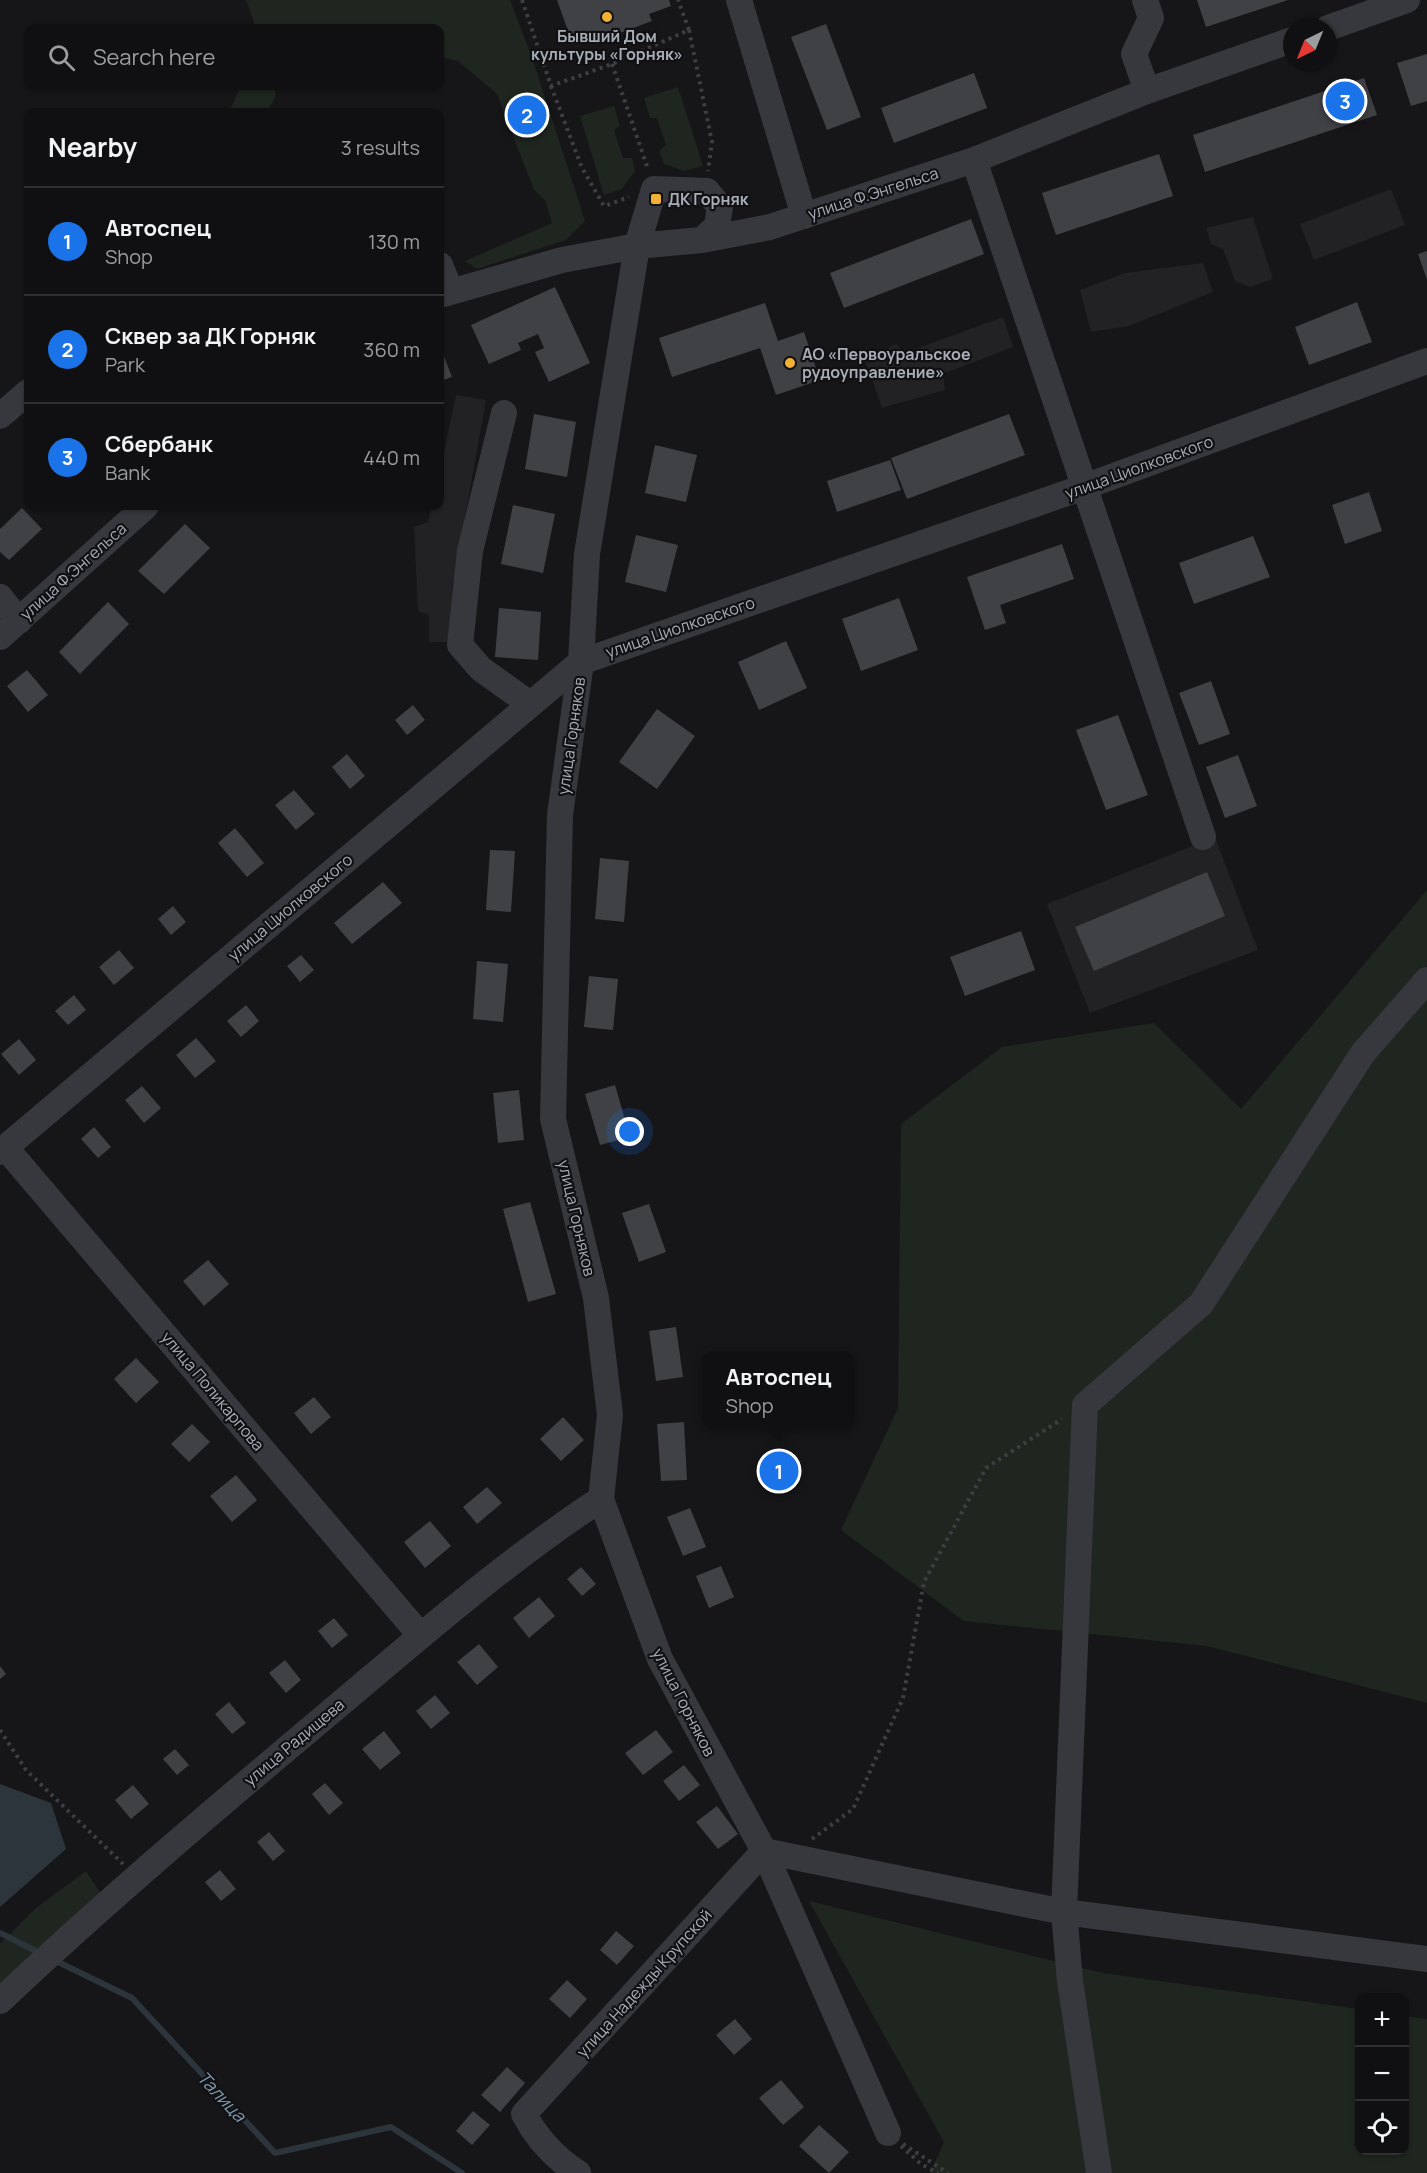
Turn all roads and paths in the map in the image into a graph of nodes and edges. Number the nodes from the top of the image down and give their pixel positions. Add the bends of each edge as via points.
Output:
1 (522, 0) edge
2 (678, 0) edge
3 (739, 0) edge
4 (1145, 0) edge
5 (1407, 0) edge
6 (1337, 25) edge
7 (689, 30) junction
8 (1283, 43) edge
9 (612, 64) junction
10 (551, 86) junction
11 (1147, 91) junction
12 (974, 160) junction
13 (707, 175) dead end
14 (654, 189) junction
15 (804, 216) junction
16 (702, 240) junction
17 (637, 246) junction
18 (445, 294) edge
19 (1427, 361) edge
20 (24, 395) edge
21 (504, 412) dead end
22 (0, 416) edge
23 (1084, 487) junction
24 (142, 510) edge
25 (0, 597) edge
26 (9, 629) edge
27 (581, 662) junction
28 (530, 704) junction
29 (1203, 837) dead end
30 (1427, 980) edge
31 (3, 1150) edge
32 (1085, 1405) junction
33 (601, 1499) junction
34 (422, 1636) junction
35 (0, 1730) edge
36 (775, 1854) junction
37 (136, 1876) junction
38 (1064, 1912) junction
39 (1427, 1959) edge
40 (0, 2001) edge
41 (888, 2133) junction
42 (578, 2173) edge
43 (938, 2173) edge
44 (948, 2173) edge
45 (1100, 2173) edge

1 - 10 path
2 - 7 path
3 - 15 street
4 - 11 street via 1151,18 1134,54
5 - 6 street
7 - 9 path
7 - 13 path via 712,142
8 - 11 street, улица Ф.Энгельса
9 - 10 path
9 - 14 path
10 - 14 path via 582,168 604,206
11 - 12 street, улица Ф.Энгельса
12 - 15 street, улица Ф.Энгельса
12 - 23 street
14 - 16 street via 707,192 720,207 717,226
14 - 17 street
15 - 16 street, улица Ф.Энгельса
16 - 17 street, улица Ф.Энгельса
16 - 17 street via 708,221 702,206 684,202 655,208
17 - 18 street, улица Ф.Энгельса via 562,261
17 - 27 street, улица Горняков via 587,554
19 - 23 street, улица Циолковского
20 - 22 street
21 - 28 street via 470,551 460,645 481,669
23 - 27 street, улица Циолковского
23 - 29 street
24 - 26 street, улица Ф.Энгельса
25 - 26 street
27 - 28 street, улица Циолковского
27 - 33 street, улица Горняков via 560,815 553,1119 596,1298 610,1415
28 - 31 street, улица Циолковского
30 - 32 street via 1363,1053 1201,1304
31 - 34 street, улица Поликарпова
32 - 36 path via 986,1468 924,1581 903,1698 853,1809
32 - 38 street
33 - 34 street, улица Радищева via 539,1539
33 - 36 street, улица Горняков via 660,1659
34 - 37 street, улица Радищева
35 - 37 path via 26,1770
36 - 38 street
36 - 41 street, улица Горняков
36 - 42 street, улица Надежды Крупской via 524,2114 534,2134
37 - 40 street, улица Радищева
38 - 39 street
38 - 45 street via 1070,1981
41 - 43 path via 921,2164
41 - 44 path

